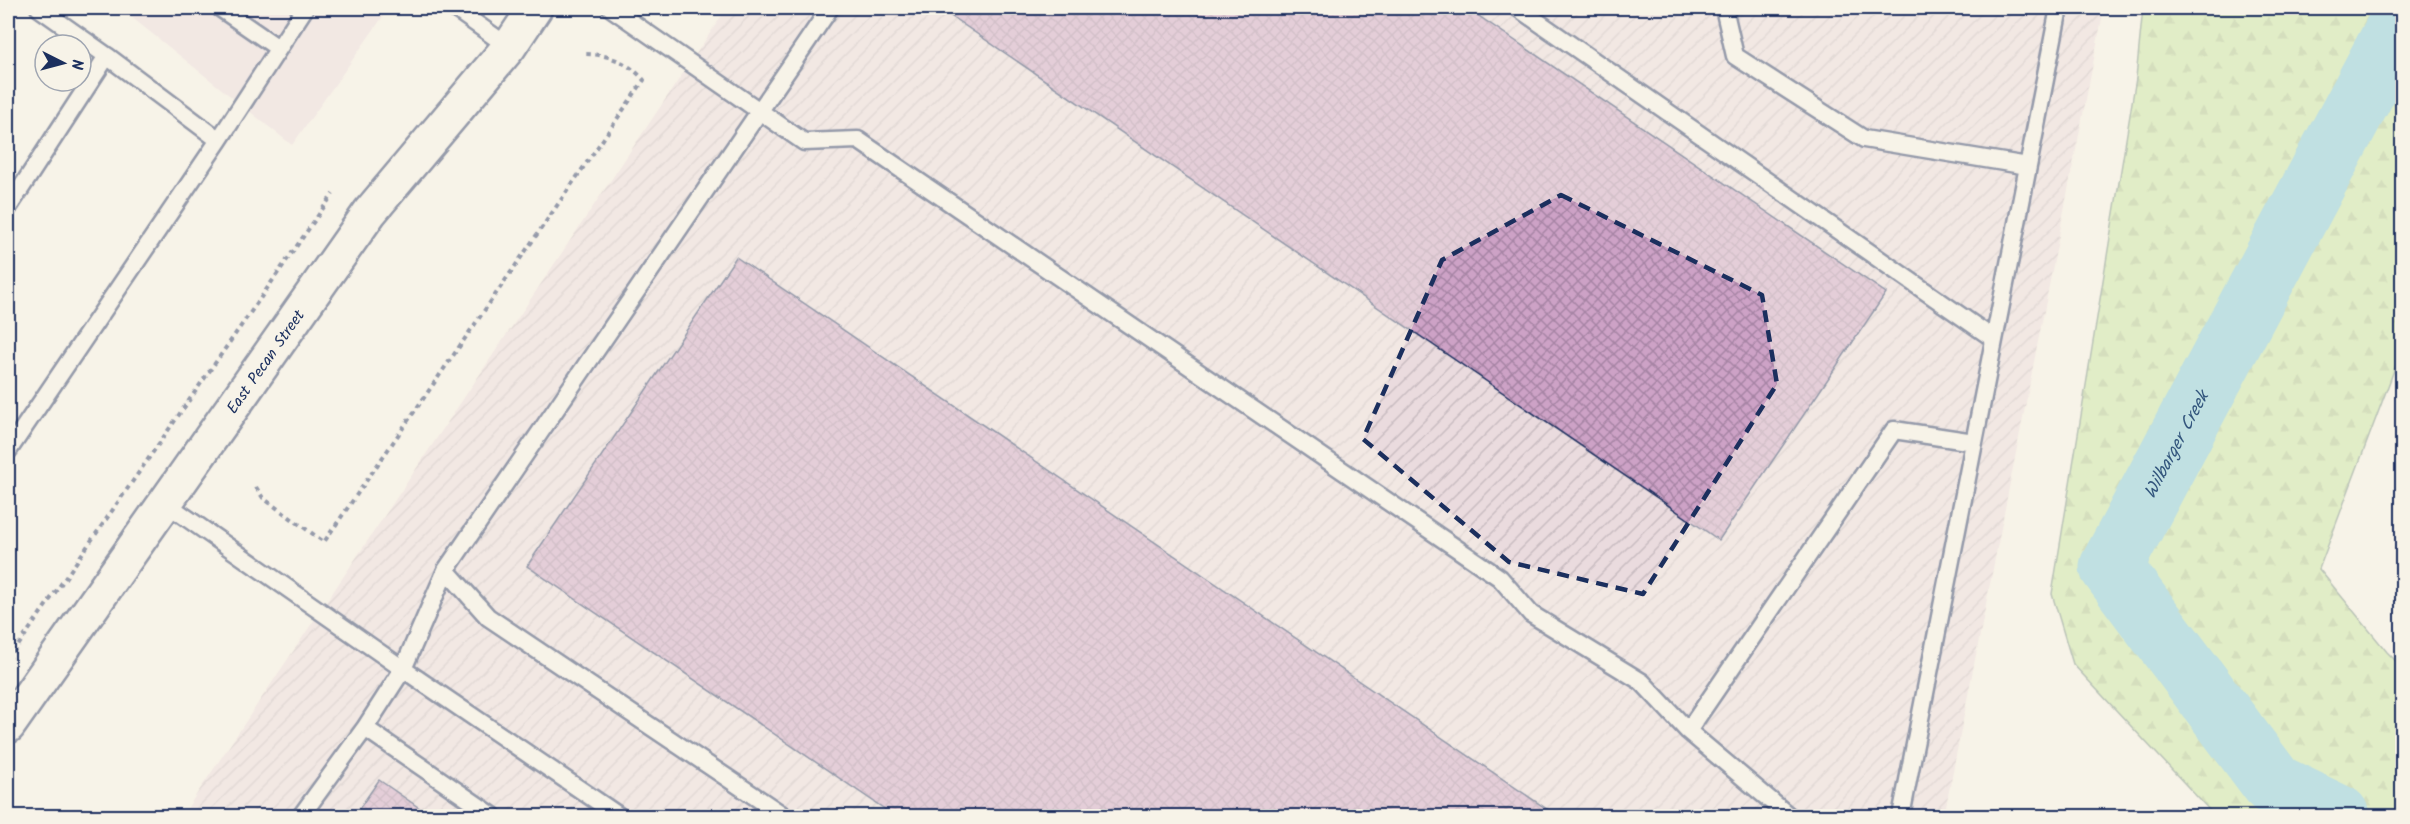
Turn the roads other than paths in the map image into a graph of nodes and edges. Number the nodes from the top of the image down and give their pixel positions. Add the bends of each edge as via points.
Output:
1 (39, 8) edge
2 (305, 8) edge
3 (454, 8) edge
4 (534, 8) edge
5 (611, 8) edge
6 (830, 8) edge
7 (1518, 8) edge
8 (1724, 8) edge
9 (2059, 8) edge
10 (225, 9) edge
11 (509, 47) junction
12 (278, 48) junction
13 (107, 56) junction
14 (759, 112) junction
15 (219, 140) junction
16 (2028, 166) junction
17 (8, 208) edge
18 (1994, 339) junction
19 (1974, 442) junction
20 (8, 451) edge
21 (164, 502) junction
22 (446, 570) junction
23 (403, 669) junction
24 (8, 726) edge
25 (365, 728) junction
26 (1688, 731) junction
27 (301, 816) edge
28 (493, 816) edge
29 (620, 816) edge
30 (784, 816) edge
31 (1789, 816) edge
32 (1901, 816) edge

1 - 13 lane
2 - 12 lane
3 - 11 lane
4 - 11 street, East Pecan Street
5 - 14 lane
6 - 14 lane
7 - 18 lane
8 - 16 lane via 1735,56 1864,139
9 - 16 lane
10 - 12 lane
11 - 21 street, East Pecan Street via 370,212
12 - 15 lane
13 - 15 lane
13 - 17 lane
14 - 22 lane
14 - 26 lane via 804,141 858,140 1500,578 1531,614 1642,682
15 - 20 lane
16 - 18 lane
18 - 19 lane
19 - 26 lane via 1894,430
19 - 32 lane
21 - 23 lane
21 - 24 street, East Pecan Street
22 - 23 lane
22 - 30 lane via 488,616
23 - 25 lane
23 - 29 lane
25 - 27 lane
25 - 28 lane
26 - 31 lane

